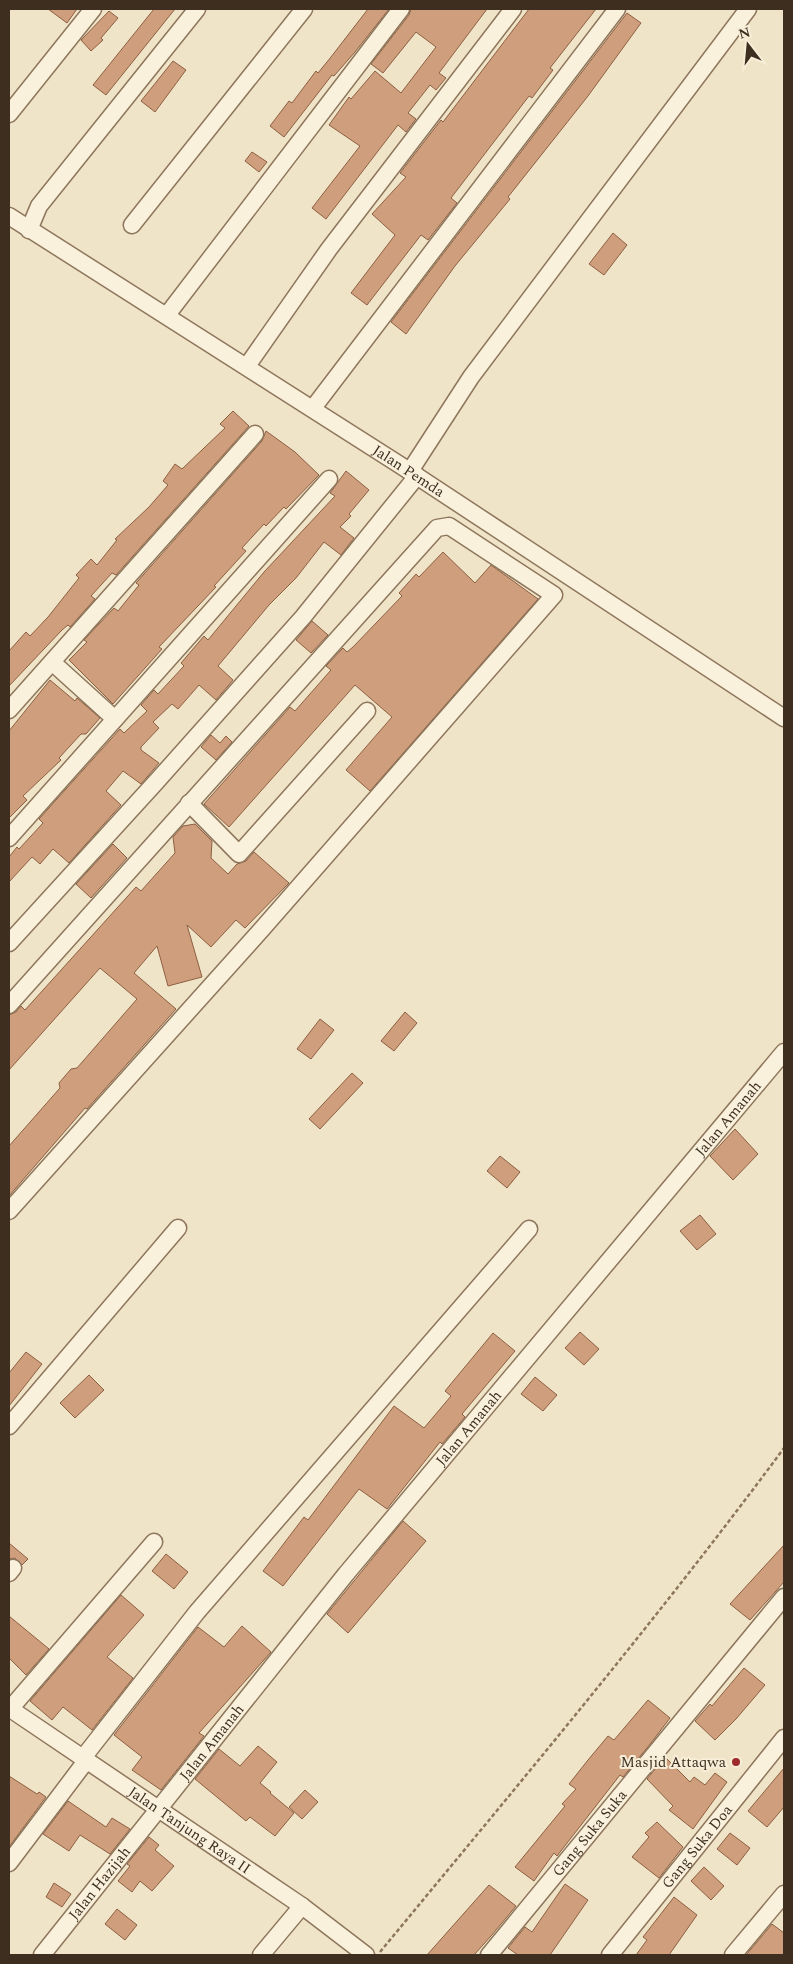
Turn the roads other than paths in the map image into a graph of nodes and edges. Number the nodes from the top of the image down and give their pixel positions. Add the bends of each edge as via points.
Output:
1 (93, 9) edge
2 (197, 9) edge
3 (304, 9) edge
4 (401, 9) edge
5 (513, 9) edge
6 (617, 9) edge
7 (748, 9) edge
8 (9, 114) edge
9 (9, 216) edge
10 (132, 225) dead end
11 (29, 230) junction
12 (167, 315) junction
13 (247, 366) junction
14 (313, 408) junction
15 (255, 434) dead end
16 (413, 474) junction
17 (329, 479) dead end
18 (52, 662) junction
19 (9, 710) edge
20 (367, 711) dead end
21 (784, 718) edge
22 (115, 719) junction
23 (189, 803) junction
24 (9, 838) edge
25 (9, 943) edge
26 (9, 1006) edge
27 (784, 1052) edge
28 (9, 1211) edge
29 (178, 1228) dead end
30 (529, 1229) dead end
31 (9, 1426) edge
32 (154, 1542) dead end
33 (784, 1597) edge
34 (9, 1709) edge
35 (784, 1738) edge
36 (84, 1760) junction
37 (157, 1809) junction
38 (9, 1864) edge
39 (784, 1894) edge
40 (302, 1906) junction
41 (42, 1955) edge
42 (261, 1955) edge
43 (366, 1955) edge
44 (489, 1955) edge
45 (610, 1955) edge
46 (733, 1955) edge

1 - 8 street
2 - 11 street via 39,206
3 - 10 street
4 - 12 street
5 - 13 street via 329,249
6 - 14 street
7 - 16 street via 470,377
9 - 11 street, Jalan Pemda
11 - 12 street, Jalan Pemda
12 - 13 street, Jalan Pemda
13 - 14 street, Jalan Pemda
14 - 16 street, Jalan Pemda
15 - 18 street
16 - 21 street, Jalan Pemda
16 - 25 street via 303,617
17 - 22 street
18 - 19 street
18 - 22 street
20 - 23 street via 239,854
22 - 24 street
23 - 26 street
23 - 28 street via 437,528 448,526 554,595
27 - 37 street, Jalan Amanah via 390,1520
29 - 31 street
30 - 36 street via 197,1612
32 - 34 street
33 - 44 street, Gang Suka Suka
34 - 36 street, Jalan Tanjung Raya II
35 - 45 street, Gang Suka Doa
36 - 37 street, Jalan Tanjung Raya II
36 - 38 street
37 - 40 street, Jalan Tanjung Raya II
37 - 41 street, Jalan Hazijah
39 - 46 street
40 - 42 street
40 - 43 street, Jalan Tanjung Raya II

